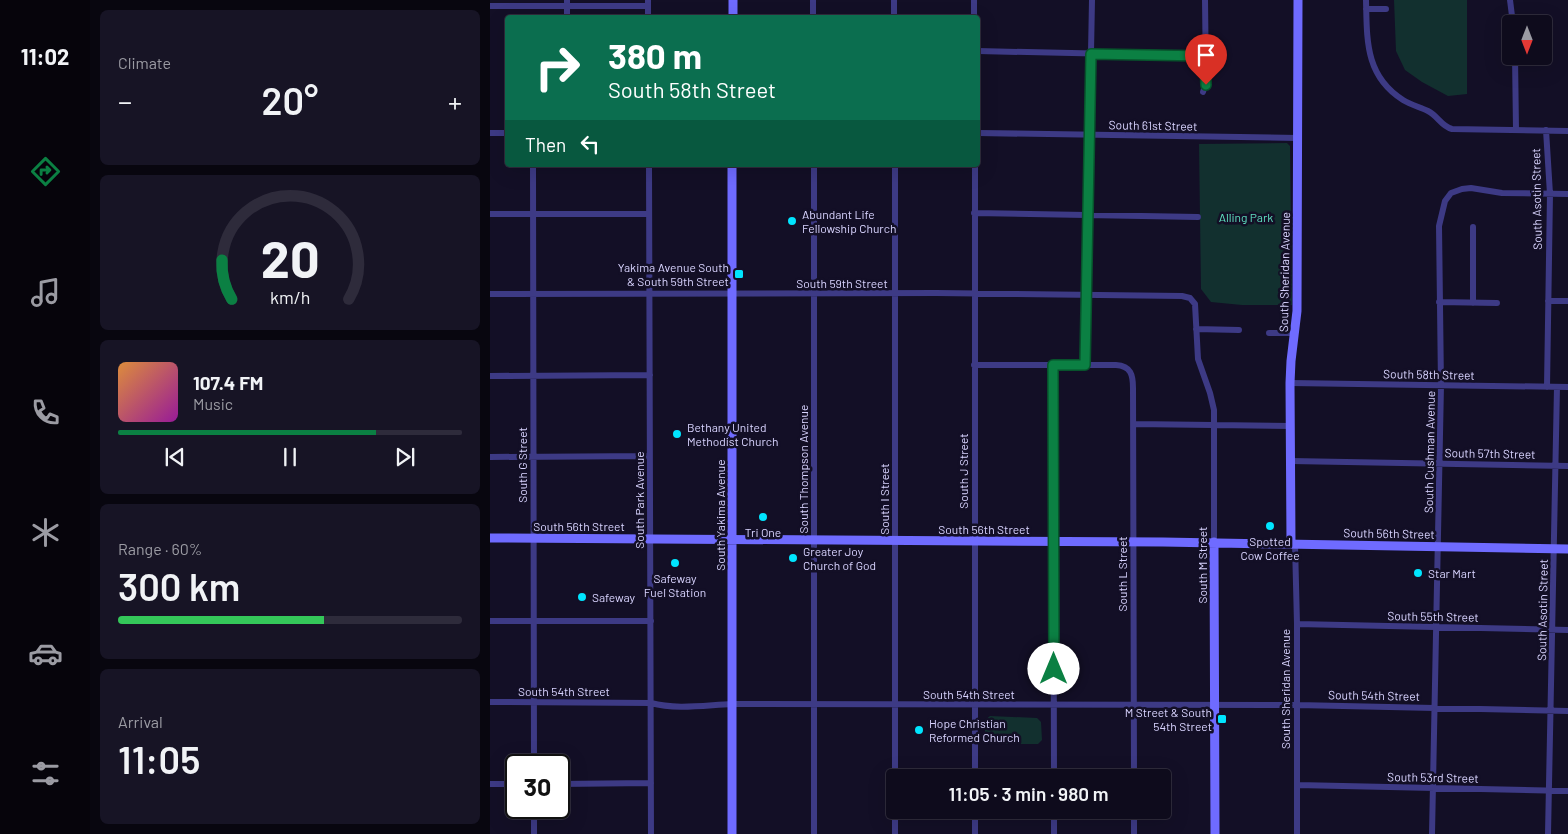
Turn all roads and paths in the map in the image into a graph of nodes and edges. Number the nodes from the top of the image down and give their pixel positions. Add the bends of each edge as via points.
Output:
1 (733, 0) edge
2 (813, 0) edge
3 (894, 0) edge
4 (974, 0) edge
5 (1092, 0) edge
6 (1205, 0) edge
7 (1298, 0) edge
8 (1366, 0) edge
9 (1510, 0) edge
10 (567, 3) edge
11 (648, 3) edge
12 (490, 6) edge
13 (1366, 9) junction
14 (1386, 9) dead end
15 (733, 15) edge
16 (813, 15) edge
17 (894, 15) edge
18 (974, 15) edge
19 (1512, 15) edge
20 (980, 51) edge
21 (1091, 54) junction
22 (1205, 56) junction
23 (1515, 65) edge
24 (1203, 92) dead end
25 (1516, 130) junction
26 (1546, 130) junction
27 (1568, 131) edge
28 (490, 133) edge
29 (505, 133) edge
30 (980, 133) edge
31 (1089, 135) junction
32 (1298, 138) junction
33 (533, 167) edge
34 (649, 167) edge
35 (732, 167) edge
36 (814, 167) edge
37 (895, 167) edge
38 (975, 167) edge
39 (1550, 194) junction
40 (1568, 194) edge
41 (974, 213) junction
42 (490, 214) edge
43 (533, 214) junction
44 (649, 214) junction
45 (1088, 216) junction
46 (1198, 217) dead end
47 (1473, 226) dead end
48 (649, 293) junction
49 (490, 294) edge
50 (533, 294) junction
51 (731, 294) junction
52 (814, 294) junction
53 (895, 294) junction
54 (975, 294) junction
55 (1086, 296) junction
56 (1193, 300) joint
57 (1548, 301) junction
58 (1568, 301) edge
59 (1439, 302) junction
60 (1474, 303) junction
61 (1497, 303) dead end
62 (1196, 329) junction
63 (1240, 330) dead end
64 (1269, 333) dead end
65 (1296, 333) junction
66 (974, 365) junction
67 (1053, 365) junction
68 (1085, 365) junction
69 (650, 375) junction
70 (490, 376) edge
71 (533, 376) junction
72 (1290, 383) junction
73 (1441, 385) junction
74 (1547, 387) junction
75 (1557, 387) junction
76 (1568, 387) edge
77 (1134, 424) junction
78 (1214, 425) junction
79 (1291, 426) junction
80 (649, 456) junction
81 (490, 457) edge
82 (533, 457) junction
83 (1291, 461) junction
84 (1440, 464) junction
85 (1556, 466) junction
86 (1568, 466) edge
87 (490, 538) edge
88 (534, 538) junction
89 (650, 539) junction
90 (732, 540) junction
91 (814, 541) junction
92 (895, 541) junction
93 (974, 541) junction
94 (1054, 541) junction
95 (1133, 542) junction
96 (1214, 542) junction
97 (1293, 543) junction
98 (1438, 546) junction
99 (1554, 548) junction
100 (1568, 549) edge
101 (490, 620) edge
102 (534, 621) junction
103 (650, 621) junction
104 (1297, 624) junction
105 (1437, 627) junction
106 (1552, 630) junction
107 (1568, 630) edge
108 (490, 702) edge
109 (534, 702) junction
110 (651, 703) junction
111 (732, 704) junction
112 (814, 705) junction
113 (895, 705) junction
114 (1054, 705) junction
115 (1134, 705) junction
116 (1215, 705) junction
117 (1297, 705) junction
118 (975, 706) junction
119 (1435, 708) junction
120 (1551, 711) junction
121 (1568, 711) edge
122 (534, 754) edge
123 (975, 769) edge
124 (1054, 769) edge
125 (1134, 769) edge
126 (651, 783) junction
127 (490, 784) edge
128 (505, 784) edge
129 (570, 784) edge
130 (1297, 785) junction
131 (1433, 788) junction
132 (1549, 791) junction
133 (1568, 791) edge
134 (534, 819) edge
135 (975, 819) edge
136 (1054, 819) edge
137 (1134, 819) edge
138 (534, 834) edge
139 (651, 834) edge
140 (732, 834) edge
141 (814, 834) edge
142 (895, 834) edge
143 (975, 834) edge
144 (1054, 834) edge
145 (1134, 834) edge
146 (1215, 834) edge
147 (1298, 834) edge
148 (1432, 834) edge
149 (1548, 834) edge

1 - 15 main road
2 - 16 street
3 - 17 street
4 - 18 street
5 - 21 street
6 - 22 street
7 - 32 main road, South Sheridan Avenue
8 - 13 street
9 - 19 street
10 - 11 street
10 - 12 street
13 - 14 street
13 - 25 street via 1368,47 1375,70 1383,82 1404,100 1431,113 1443,126 1452,129
20 - 21 street
21 - 22 street
21 - 31 street
22 - 24 street
23 - 25 street
25 - 26 street
26 - 27 street
26 - 39 street, South Asotin Street
28 - 29 street
30 - 31 street, South 61st Street
31 - 32 street, South 61st Street
31 - 45 street
32 - 65 main road, South Sheridan Avenue
33 - 43 street, South G Street
34 - 44 street, South Park Avenue
35 - 51 main road, South Yakima Avenue
36 - 52 street, South Thompson Avenue
37 - 53 street, South I Street
38 - 41 street, South J Street
39 - 40 street
39 - 57 street, South Asotin Street
39 - 59 street, South Cushman Avenue via 1496,193 1471,188 1451,193 1443,206 1440,222
41 - 45 street
41 - 54 street, South J Street
42 - 43 street
43 - 44 street
43 - 50 street, South G Street
44 - 48 street, South Park Avenue
45 - 46 street
45 - 55 street
47 - 60 street
48 - 50 street, South 59th Street
48 - 51 street, South 59th Street
48 - 69 street, South Park Avenue
49 - 50 street, South 59th Street
50 - 71 street, South G Street
51 - 52 street, South 59th Street
51 - 90 main road, South Yakima Avenue
52 - 53 street, South 59th Street
52 - 91 street, South Thompson Avenue
53 - 54 street, South 59th Street
53 - 92 street, South I Street
54 - 55 street, South 59th Street
54 - 66 street, South J Street
55 - 56 street, South 59th Street via 1182,296
55 - 68 street
56 - 62 street, South M Street
57 - 58 street
57 - 74 street, South Asotin Street
59 - 60 street
59 - 73 street, South Cushman Avenue
60 - 61 street
62 - 63 street
62 - 78 street, South M Street via 1198,363 1212,399
64 - 65 street
65 - 72 main road, South Sheridan Avenue
66 - 67 street
66 - 93 street, South J Street
67 - 68 street
67 - 94 street
68 - 77 street, South L Street via 1127,367 1133,381
69 - 71 street
69 - 80 street, South Park Avenue
70 - 71 street
71 - 82 street, South G Street
72 - 73 street, South 58th Street
72 - 79 main road, South Sheridan Avenue
73 - 74 street, South 58th Street
73 - 84 street, South Cushman Avenue
74 - 75 street, South 58th Street
75 - 76 street, South 58th Street
75 - 85 street, South Asotin Street
77 - 78 street
77 - 95 street, South L Street
78 - 79 street
78 - 96 street, South M Street
79 - 83 main road, South Sheridan Avenue
80 - 82 street
80 - 89 street, South Park Avenue
81 - 82 street
82 - 88 street, South G Street
83 - 84 street, South 57th Street
83 - 97 main road, South Sheridan Avenue
84 - 85 street, South 57th Street
84 - 98 street, South Cushman Avenue
85 - 86 street, South 57th Street
85 - 99 street, South Asotin Street
87 - 88 main road, South 56th Street
88 - 89 main road, South 56th Street
88 - 102 street, South G Street
89 - 90 main road, South 56th Street
89 - 103 street, South Park Avenue
90 - 91 main road, South 56th Street
90 - 111 main road, South Yakima Avenue
91 - 92 main road, South 56th Street
91 - 112 street, South Thompson Avenue
92 - 93 main road, South 56th Street
92 - 113 street, South I Street
93 - 94 main road, South 56th Street
93 - 118 street, South J Street
94 - 95 main road, South 56th Street
94 - 114 street
95 - 96 main road, South 56th Street
95 - 115 street, South L Street
96 - 97 main road, South 56th Street
96 - 116 main road, South M Street
97 - 98 main road, South 56th Street
97 - 104 street, South Sheridan Avenue
98 - 99 main road, South 56th Street
98 - 105 street, South Cushman Avenue
99 - 100 main road, South 56th Street
99 - 106 street, South Asotin Street
101 - 102 street
102 - 103 street
102 - 109 street, South G Street
103 - 110 street, South Park Avenue
104 - 105 street, South 55th Street
104 - 117 street, South Sheridan Avenue
105 - 106 street, South 55th Street
105 - 119 street, South Cushman Avenue
106 - 107 street, South 55th Street
106 - 120 street, South Asotin Street
108 - 109 street, South 54th Street
109 - 110 street, South 54th Street
109 - 122 street, South G Street
110 - 111 street, South 54th Street
110 - 126 street, South Park Avenue
111 - 112 street, South 54th Street
111 - 140 main road, South Yakima Avenue
112 - 113 street, South 54th Street
112 - 141 street, South Thompson Avenue
113 - 118 street, South 54th Street
113 - 142 street, South I Street
114 - 115 street, South 54th Street
114 - 118 street, South 54th Street
114 - 124 street
115 - 116 street, South 54th Street
115 - 125 street, South L Street
116 - 117 street, South 54th Street
116 - 146 main road, South M Street
117 - 119 street, South 54th Street
117 - 130 street, South Sheridan Avenue
118 - 123 street, South J Street
119 - 120 street, South 54th Street
119 - 131 street, South Cushman Avenue
120 - 121 street, South 54th Street
120 - 132 street, South Asotin Street
126 - 129 street
126 - 139 street, South Park Avenue
127 - 128 street
130 - 131 street, South 53rd Street
130 - 147 street, South Sheridan Avenue
131 - 132 street, South 53rd Street
131 - 148 street, South Cushman Avenue
132 - 133 street, South 53rd Street
132 - 149 street, South Asotin Street
134 - 138 street
135 - 143 street
136 - 144 street
137 - 145 street

